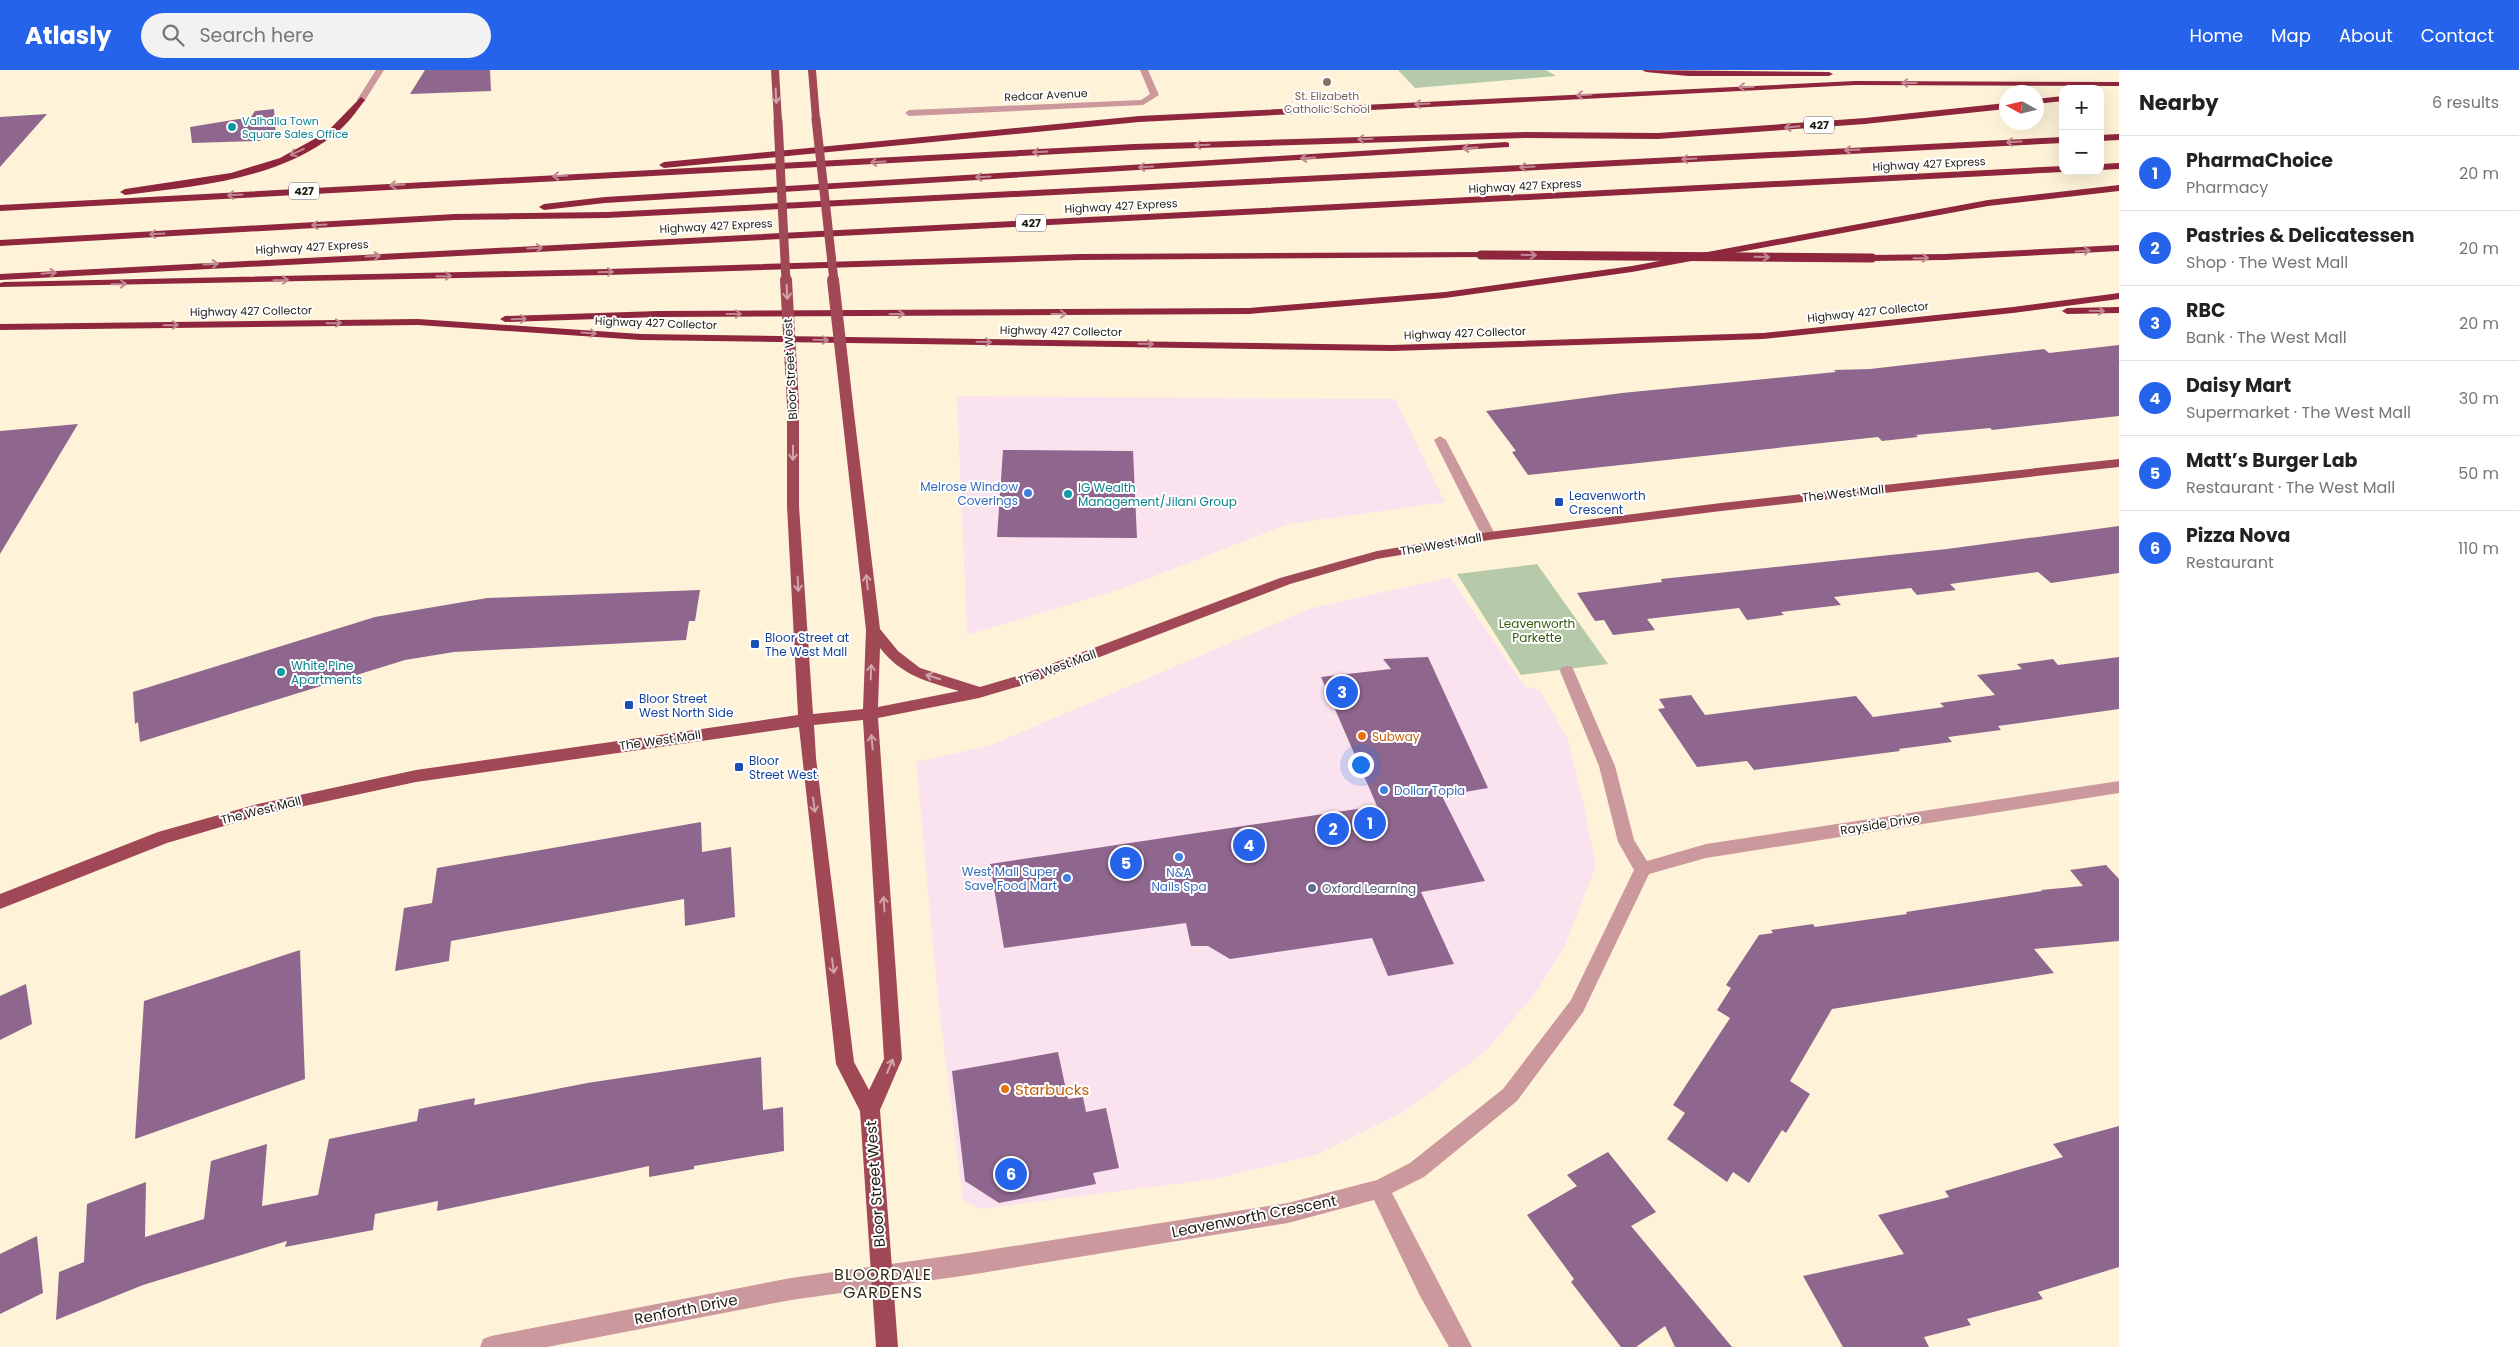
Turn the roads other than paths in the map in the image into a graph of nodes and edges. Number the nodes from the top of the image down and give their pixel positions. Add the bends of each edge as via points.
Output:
1 (380, 70) edge
2 (775, 70) edge
3 (812, 70) edge
4 (1144, 70) edge
5 (1646, 70) edge
6 (1836, 74) dead end
7 (1845, 74) dead end
8 (2098, 84) junction
9 (2119, 84) edge
10 (2119, 91) edge
11 (2104, 93) edge
12 (2059, 99) edge
13 (361, 100) joint
14 (2044, 101) edge
15 (1999, 107) edge
16 (909, 113) dead end
17 (1658, 136) junction
18 (2119, 137) edge
19 (2104, 138) edge
20 (2059, 140) edge
21 (2119, 166) edge
22 (2104, 167) edge
23 (2059, 169) edge
24 (608, 174) junction
25 (2119, 188) edge
26 (0, 207) edge
27 (455, 217) junction
28 (0, 243) edge
29 (2119, 248) edge
30 (0, 276) edge
31 (0, 285) edge
32 (2119, 296) edge
33 (2013, 310) junction
34 (2119, 310) edge
35 (418, 322) junction
36 (0, 327) edge
37 (1440, 440) dead end
38 (2119, 463) edge
39 (1490, 536) junction
40 (873, 630) junction
41 (1567, 671) dead end
42 (979, 693) junction
43 (870, 714) junction
44 (805, 722) junction
45 (2119, 787) edge
46 (1643, 869) junction
47 (0, 902) edge
48 (870, 1110) junction
49 (1379, 1189) junction
50 (882, 1275) junction
51 (491, 1347) edge
52 (887, 1347) edge
53 (1461, 1347) edge

1 - 13 street
2 -> 44 main road, Bloor Street West, bridge via 793,404 793,506
40 -> 3 main road, Bloor Street West, bridge
4 - 16 street, Redcar Avenue via 1155,95 1143,102
5 - 6 highway via 1696,74
7 - 8 highway via 2025,76
8 - 9 highway
8 -> 24 highway via 1788,85 1149,119 698,160
10 - 11 highway
12 - 14 highway
13 -> 26 highway via 342,124 322,139 297,153 262,166 141,190
15 -> 17 highway, 427 via 1865,121
17 -> 24 highway, 427 via 1526,135 1154,146 697,172
17 -> 27 highway via 604,200
18 - 19 highway
20 -> 27 highway, Highway 427 Express / 427 via 607,215
21 - 22 highway
30 -> 23 highway, Highway 427 Express / 427
24 -> 26 highway, 427
35 -> 25 highway via 658,314 1083,314 1278,309 1445,295 1632,269 1988,203
27 -> 28 highway, Highway 427 Express / 427
31 -> 29 highway, bridge via 608,272 1080,257 1481,255 1872,258
32 - 33 highway, Highway 427 Collector
33 -> 34 highway
35 -> 33 highway, Highway 427 Collector via 641,337 1392,348 1763,336
36 -> 35 highway, Highway 427 Collector
37 - 39 street
38 - 39 main road, The West Mall via 1722,506
39 - 42 main road, The West Mall via 1377,555 1308,574 1032,677
42 -> 40 main road via 916,672 893,655
43 -> 40 main road, Bloor Street West
41 - 46 street via 1607,766 1626,842
42 - 43 main road, The West Mall
43 - 44 main road, The West Mall
48 -> 43 main road, Bloor Street West via 893,1059
44 - 47 main road, The West Mall via 769,724 416,776 266,808 164,837
44 -> 48 main road, Bloor Street West via 845,1064
45 - 46 street, Rayside Drive via 1706,851
46 - 49 street, Leavenworth Crescent via 1577,1006 1510,1095 1417,1170
48 - 50 main road, Bloor Street West
49 - 50 street, Leavenworth Crescent via 1288,1213
49 - 53 street
50 - 51 street, Renforth Drive via 791,1289
50 - 52 main road, Bloor Street West

